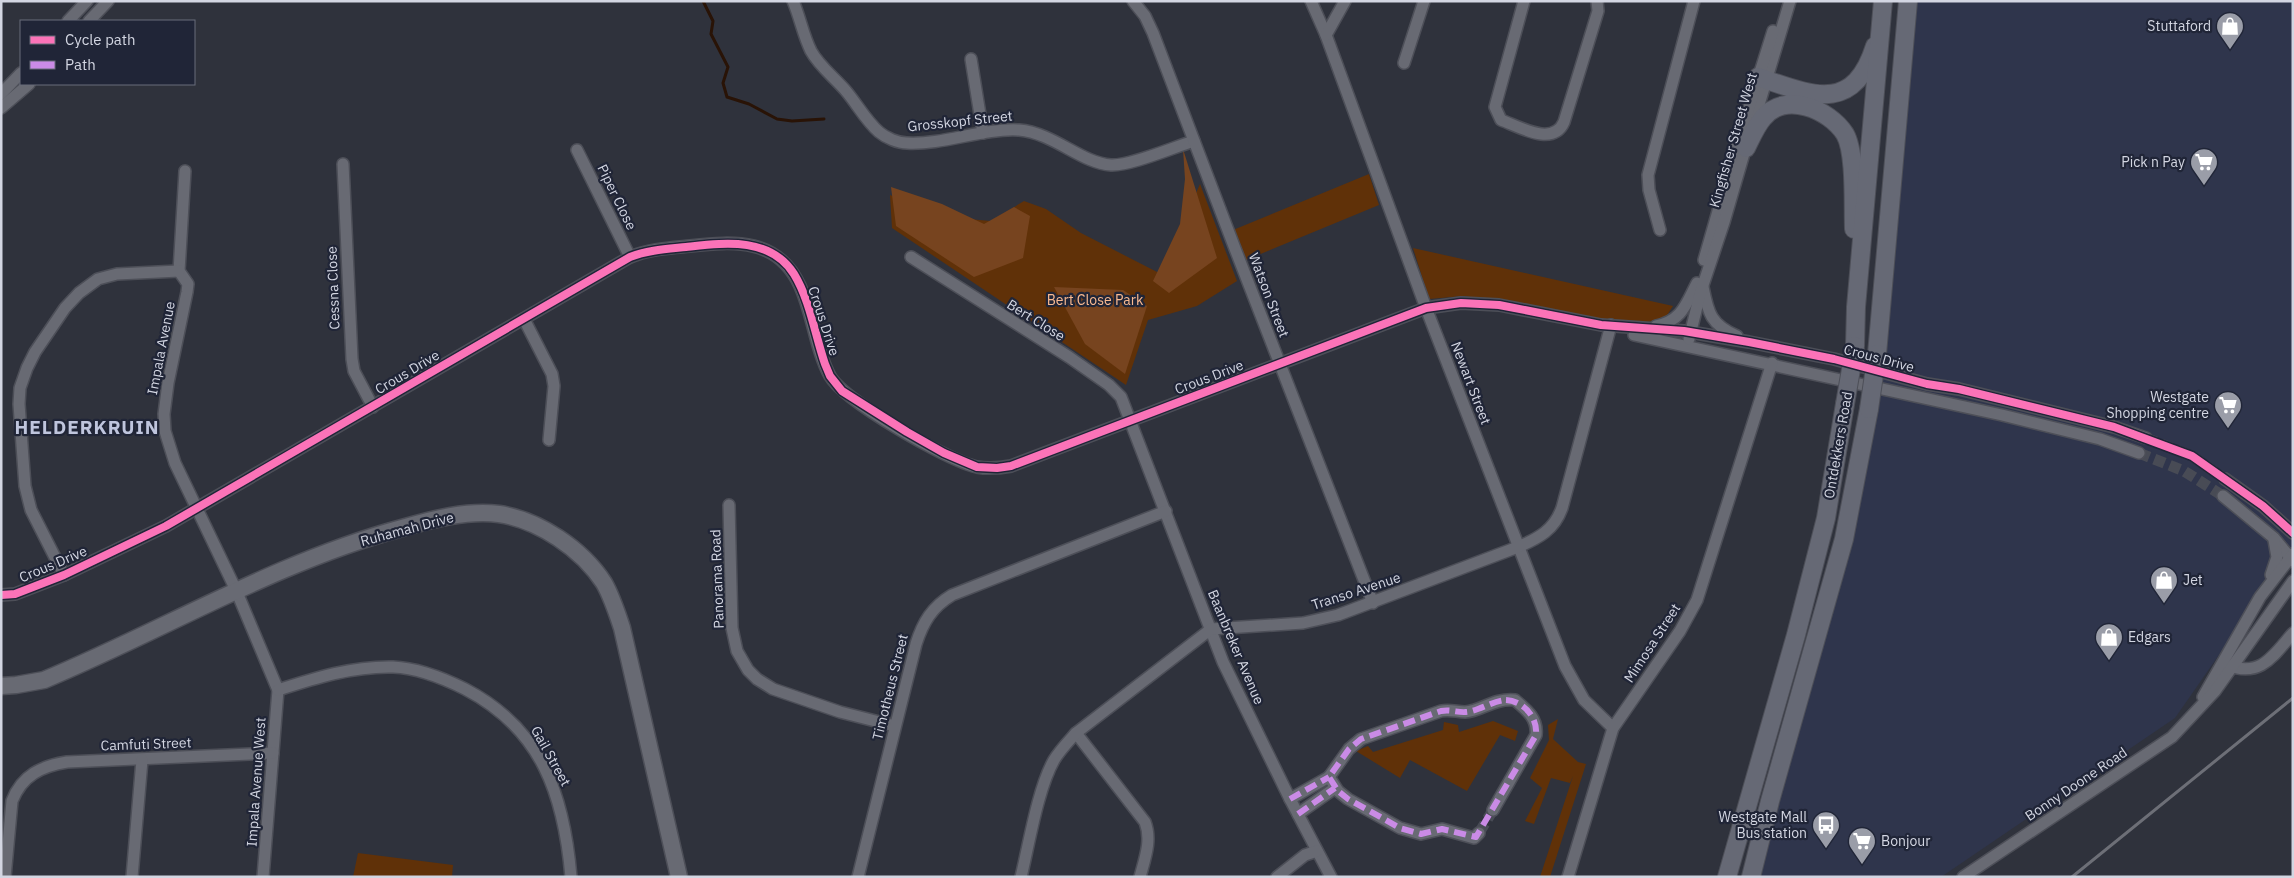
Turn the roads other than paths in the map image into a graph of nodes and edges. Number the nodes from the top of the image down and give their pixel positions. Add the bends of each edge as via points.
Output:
1 (87, 1) edge
2 (108, 1) edge
3 (793, 1) edge
4 (1133, 1) edge
5 (1311, 1) edge
6 (1344, 1) edge
7 (1424, 1) edge
8 (1524, 1) edge
9 (1597, 1) edge
10 (1694, 1) edge
11 (1783, 1) edge
12 (1790, 1) edge
13 (1883, 1) edge
14 (1908, 1) edge
15 (69, 20) edge
16 (90, 20) edge
17 (1880, 29) junction
18 (1326, 35) junction
19 (970, 59) dead end
20 (1404, 63) dead end
21 (20, 74) edge
22 (1760, 83) junction
23 (28, 85) edge
24 (1, 94) edge
25 (1, 108) edge
26 (983, 133) junction
27 (1845, 134) junction
28 (1194, 140) junction
29 (1746, 148) junction
30 (577, 150) dead end
31 (344, 164) dead end
32 (185, 171) dead end
33 (1660, 230) dead end
34 (630, 257) junction
35 (911, 257) dead end
36 (179, 271) junction
37 (1700, 284) junction
38 (1856, 307) junction
39 (1426, 308) junction
40 (524, 318) junction
41 (1608, 327) junction
42 (1632, 329) junction
43 (1687, 332) junction
44 (1748, 342) junction
45 (1685, 344) junction
46 (1279, 363) junction
47 (1772, 363) junction
48 (373, 407) junction
49 (1130, 422) junction
50 (2146, 438) tunnel mouth
51 (549, 440) dead end
52 (2139, 453) tunnel mouth
53 (2225, 479) tunnel mouth
54 (2223, 496) tunnel mouth
55 (729, 505) dead end
56 (196, 509) junction
57 (1166, 511) junction
58 (2276, 519) junction
59 (2293, 525) edge
60 (2293, 533) edge
61 (2274, 538) junction
62 (1518, 547) junction
63 (2291, 557) edge
64 (64, 575) junction
65 (2293, 582) edge
66 (2267, 586) junction
67 (236, 590) junction
68 (2289, 592) edge
69 (1, 595) edge
70 (1374, 603) junction
71 (2254, 608) junction
72 (2266, 618) junction
73 (1211, 629) junction
74 (2293, 633) edge
75 (2227, 665) junction
76 (1, 686) edge
77 (278, 690) junction
78 (896, 726) junction
79 (1613, 728) junction
80 (1076, 733) junction
81 (273, 753) junction
82 (142, 760) junction
83 (1329, 777) junction
84 (1335, 788) junction
85 (1290, 800) junction
86 (1493, 810) tunnel mouth
87 (1298, 814) junction
88 (1479, 833) dead end
89 (1317, 851) junction
90 (5, 877) edge
91 (132, 877) edge
92 (263, 877) edge
93 (571, 877) edge
94 (679, 877) edge
95 (858, 877) edge
96 (1021, 877) edge
97 (1140, 877) edge
98 (1277, 877) edge
99 (1331, 877) edge
100 (1568, 877) edge
101 (1727, 877) edge
102 (1751, 877) edge
103 (1963, 877) edge

1 - 15 street
2 - 16 street
3 - 26 street, Grosskopf Street via 811,51 880,133 906,143
4 - 28 street, Watson Street via 1154,33
5 - 18 street, Newart Street
6 - 18 street
7 - 20 street
8 - 9 street via 1494,102 1499,118 1552,135 1561,129 1596,20
10 - 33 street via 1648,175
11 - 22 street, Kingfisher Street West
12 - 22 street, Kingfisher Street West
13 - 17 main road, Ontdekkers Road
14 - 102 main road, Ontdekkers Road, bridge via 1877,354 1869,408 1844,539
17 - 22 main road via 1861,75 1855,83 1838,93 1820,95
17 - 38 main road, Ontdekkers Road
18 - 39 street, Newart Street
19 - 26 street
21 - 24 street
22 - 27 main road via 1820,106 1834,117
22 - 29 street, Kingfisher Street West
22 - 37 street, Kingfisher Street West
23 - 25 street
26 - 28 street, Grosskopf Street via 1019,130 1040,135 1109,165 1152,155
27 - 29 main road via 1828,117 1813,109 1786,105 1763,118
27 - 38 main road via 1852,169
28 - 46 street, Watson Street
29 - 37 street, Kingfisher Street West via 1724,222
30 - 34 street, Piper Close
31 - 48 street, Cessna Close via 352,359 354,372
32 - 36 street, Impala Avenue
34 - 40 street, Crous Drive
34 - 49 street, Crous Drive via 650,250 734,243 759,247 774,255 788,265 801,288 825,364 836,384 907,432 966,464 986,468 1011,466
35 - 49 street, Bert Close via 1109,385 1125,405
36 - 56 street, Impala Avenue via 188,284 188,292 168,383 165,431 175,463
36 - 64 street via 117,274 98,279 64,308 27,368 19,404 25,486 34,518
37 - 42 street, Kingfisher Street West via 1679,316 1671,322
37 - 43 street, Kingfisher Street West
37 - 44 street via 1711,318 1729,333
38 - 101 main road, Ontdekkers Road, bridge via 1855,346 1826,518
39 - 41 street, Crous Drive via 1461,302 1499,305
39 - 46 street, Crous Drive
39 - 62 street, Newart Street
40 - 48 street, Crous Drive
40 - 51 street via 552,374 554,386
41 - 42 street, Crous Drive
41 - 45 street, Crous Drive
41 - 62 street, Transo Avenue via 1557,520 1538,539
42 - 43 street, Crous Drive
43 - 44 street, Crous Drive
43 - 45 street, Kingfisher Street West
44 - 50 street, Crous Drive via 1959,389 2114,427
45 - 47 street, Crous Drive
46 - 49 street, Crous Drive
46 - 70 street, Watson Street
47 - 52 street, Crous Drive via 2100,439
47 - 79 street, Mimosa Street via 1697,600 1680,631
48 - 56 street, Crous Drive
49 - 57 street, Baanbreker Avenue
53 - 58 street
54 - 61 street
55 - 78 street, Panorama Road via 732,628 743,662 758,679 773,689 840,712
56 - 64 street, Crous Drive
56 - 67 street, Impala Avenue
57 - 73 street, Baanbreker Avenue
57 - 78 street, Timotheus Street via 941,602 922,624
58 - 59 street
58 - 60 street
61 - 63 street
61 - 66 street via 2277,557
62 - 70 street, Transo Avenue
62 - 79 street, Newart Street via 1575,686
63 - 66 street, Bonny Doone Road
64 - 69 street, Crous Drive via 15,594
65 - 68 street, Bonny Doone Road
66 - 71 street, Bonny Doone Road
67 - 76 street, Ruhamah Drive via 44,680
67 - 77 street, Impala Avenue
67 - 94 street, Ruhamah Drive via 376,535 445,517 500,514 552,534 594,569 616,609
68 - 72 street, Bonny Doone Road
70 - 73 street, Transo Avenue via 1303,623
71 - 72 street
71 - 75 street, Bonny Doone Road
72 - 75 street, Bonny Doone Road
73 - 80 street
73 - 85 street, Baanbreker Avenue via 1223,662
74 - 75 street via 2258,668
75 - 103 street, Bonny Doone Road via 2215,691 2186,724 2154,750
77 - 81 street, Impala Avenue West
77 - 93 street, Gail Street via 328,674 394,667 450,681 477,695 507,716 526,737 549,778 561,809
78 - 95 street, Timotheus Street
79 - 100 street, Mimosa Street
80 - 96 street via 1062,748 1048,775
80 - 97 street via 1147,828 1149,841
81 - 82 street, Camfuti Street
81 - 92 street, Impala Avenue West
82 - 90 street, Camfuti Street via 57,764 42,768 25,779 12,801
82 - 91 street
83 - 84 street
83 - 85 street
83 - 86 street via 1349,748 1361,739 1441,711 1467,712 1497,701 1515,700 1532,717 1536,736
84 - 87 street
84 - 88 street via 1348,799 1417,834 1442,829 1474,838
85 - 87 street, Baanbreker Avenue
87 - 89 street, Baanbreker Avenue
89 - 98 street via 1305,855
89 - 99 street, Baanbreker Avenue

